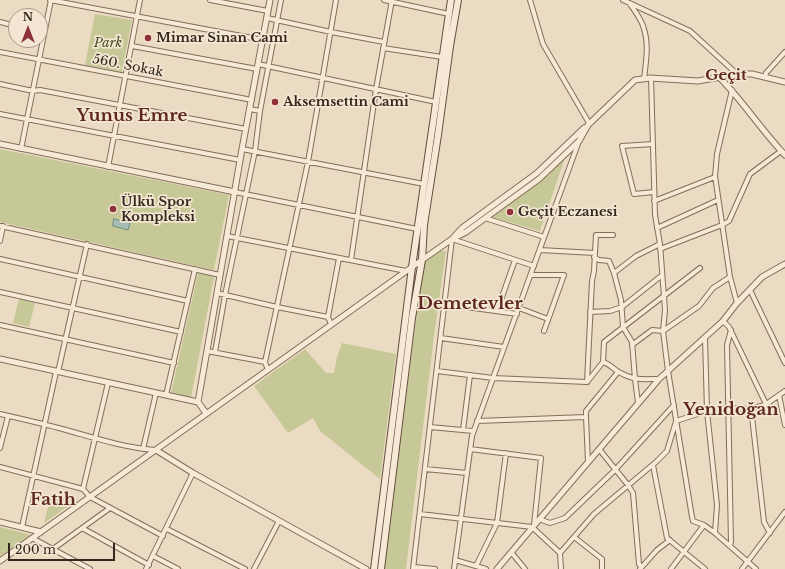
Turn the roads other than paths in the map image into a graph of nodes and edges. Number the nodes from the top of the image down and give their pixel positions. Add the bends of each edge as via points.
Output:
1 (50, 0) edge
2 (140, 0) edge
3 (210, 0) edge
4 (270, 0) edge
5 (281, 0) edge
6 (336, 0) edge
7 (384, 0) edge
8 (450, 0) edge
9 (458, 0) edge
10 (530, 0) edge
11 (622, 0) edge
12 (392, 1) edge
13 (630, 3) junction
14 (268, 11) junction
15 (448, 14) junction
16 (137, 17) junction
17 (267, 18) junction
18 (277, 20) junction
19 (331, 32) junction
20 (263, 40) junction
21 (384, 42) junction
22 (132, 46) junction
23 (41, 48) edge
24 (383, 48) junction
25 (0, 52) edge
26 (785, 52) edge
27 (442, 57) junction
28 (40, 60) junction
29 (258, 66) junction
30 (268, 66) junction
31 (737, 74) junction
32 (126, 76) junction
33 (719, 77) junction
34 (764, 77) junction
35 (324, 78) junction
36 (651, 78) junction
37 (644, 79) junction
38 (785, 82) edge
39 (0, 84) edge
40 (376, 89) junction
41 (732, 90) junction
42 (33, 91) junction
43 (252, 100) junction
44 (436, 102) junction
45 (120, 105) junction
46 (250, 109) junction
47 (260, 111) junction
48 (0, 114) edge
49 (27, 119) junction
50 (588, 124) junction
51 (246, 129) junction
52 (114, 136) junction
53 (579, 141) junction
54 (0, 144) edge
55 (653, 144) junction
56 (21, 149) junction
57 (242, 149) junction
58 (255, 151) junction
59 (783, 153) edge
60 (240, 160) junction
61 (308, 162) junction
62 (108, 167) junction
63 (364, 173) junction
64 (715, 177) junction
65 (424, 184) junction
66 (235, 192) junction
67 (654, 192) junction
68 (247, 194) junction
69 (718, 200) junction
70 (654, 201) junction
71 (299, 204) junction
72 (358, 217) junction
73 (485, 218) junction
74 (722, 225) junction
75 (1, 226) edge
76 (657, 228) junction
77 (417, 229) junction
78 (613, 235) dead end
79 (228, 236) junction
80 (237, 238) junction
81 (544, 238) junction
82 (452, 239) junction
83 (0, 241) edge
84 (87, 244) junction
85 (660, 244) junction
86 (289, 248) junction
87 (660, 249) junction
88 (540, 250) junction
89 (595, 255) junction
90 (339, 258) junction
91 (0, 259) edge
92 (351, 260) junction
93 (422, 260) junction
94 (515, 260) junction
95 (785, 264) edge
96 (534, 266) junction
97 (412, 267) junction
98 (700, 268) dead end
99 (195, 269) junction
100 (406, 272) junction
101 (614, 273) junction
102 (220, 275) junction
103 (531, 275) junction
104 (661, 276) junction
105 (80, 277) junction
106 (730, 277) junction
107 (750, 290) junction
108 (0, 292) edge
109 (217, 293) junction
110 (225, 295) junction
111 (664, 296) junction
112 (188, 301) junction
113 (737, 302) junction
114 (445, 304) junction
115 (73, 307) junction
116 (277, 307) junction
117 (622, 307) junction
118 (519, 308) junction
119 (497, 311) junction
120 (590, 312) junction
121 (517, 314) junction
122 (328, 317) junction
123 (548, 320) junction
124 (723, 321) junction
125 (331, 324) junction
126 (0, 325) edge
127 (623, 327) junction
128 (730, 330) junction
129 (544, 331) dead end
130 (663, 331) junction
131 (181, 332) junction
132 (441, 338) junction
133 (705, 338) junction
134 (66, 339) junction
135 (632, 345) junction
136 (504, 347) junction
137 (207, 351) junction
138 (215, 352) junction
139 (0, 360) edge
140 (266, 362) junction
141 (603, 362) junction
142 (174, 363) junction
143 (785, 363) edge
144 (268, 370) junction
145 (437, 371) junction
146 (668, 371) junction
147 (57, 372) junction
148 (618, 372) junction
149 (470, 375) junction
150 (493, 378) junction
151 (635, 379) junction
152 (659, 379) junction
153 (587, 382) junction
154 (108, 383) junction
155 (785, 391) edge
156 (156, 393) junction
157 (166, 395) junction
158 (779, 395) junction
159 (198, 402) junction
160 (638, 403) junction
161 (766, 404) junction
162 (674, 405) junction
163 (728, 408) junction
164 (751, 408) junction
165 (707, 411) junction
166 (206, 413) junction
167 (0, 414) edge
168 (8, 416) junction
169 (586, 417) junction
170 (477, 421) junction
171 (676, 421) junction
172 (44, 424) junction
173 (785, 425) edge
174 (430, 427) junction
175 (463, 430) junction
176 (473, 431) junction
177 (95, 438) junction
178 (0, 448) edge
179 (143, 449) junction
180 (470, 449) junction
181 (599, 449) junction
182 (156, 450) junction
183 (506, 454) junction
184 (588, 462) junction
185 (653, 465) junction
186 (0, 467) edge
187 (425, 469) junction
188 (615, 470) junction
189 (467, 473) junction
190 (193, 474) junction
191 (33, 477) junction
192 (628, 485) junction
193 (83, 489) junction
194 (90, 497) junction
195 (110, 508) junction
196 (785, 512) edge
197 (420, 514) junction
198 (461, 519) junction
199 (539, 519) junction
200 (279, 521) junction
201 (0, 522) edge
202 (497, 523) junction
203 (704, 525) junction
204 (533, 526) junction
205 (22, 528) junction
206 (82, 528) junction
207 (167, 529) junction
208 (41, 532) junction
209 (715, 533) junction
210 (770, 534) junction
211 (163, 536) junction
212 (574, 537) junction
213 (32, 538) junction
214 (670, 540) junction
215 (730, 545) junction
216 (53, 549) junction
217 (512, 552) junction
218 (683, 552) junction
219 (560, 553) junction
220 (153, 556) junction
221 (456, 560) junction
222 (0, 561) edge
223 (748, 561) junction
224 (476, 566) junction
225 (148, 567) edge
226 (413, 568) edge
227 (640, 568) edge
228 (90, 569) edge
229 (178, 569) edge
230 (245, 569) edge
231 (254, 569) edge
232 (366, 569) edge
233 (374, 569) edge
234 (381, 569) edge
235 (435, 569) edge
236 (454, 569) edge
237 (486, 569) edge
238 (497, 569) edge
239 (525, 569) edge
240 (562, 569) edge
241 (602, 569) edge
242 (671, 569) edge
243 (705, 569) edge
244 (742, 569) edge
245 (756, 569) edge

1 - 16 street
2 - 16 street
3 - 14 street
4 - 14 street
5 - 18 street
6 - 19 street
7 - 12 street
8 - 15 main road
9 - 93 main road via 424,224
10 - 50 street via 543,44
11 - 13 street
12 - 15 street
12 - 21 street
13 - 31 street via 690,31
13 - 37 street via 644,27
14 - 17 street
15 - 27 main road
16 - 20 street
16 - 22 street
17 - 18 street
17 - 20 street
18 - 19 street
18 - 30 street
19 - 21 street
19 - 35 street
20 - 29 street
21 - 24 street
22 - 29 street
22 - 32 street
23 - 28 street
24 - 27 street
24 - 40 street
25 - 28 street, 560. Sokak
26 - 34 street
27 - 44 main road
28 - 32 street, 560. Sokak
28 - 42 street
29 - 30 street
29 - 43 street
30 - 35 street
30 - 47 street
31 - 33 street
31 - 34 street
32 - 43 street, 560. Sokak
32 - 45 street
33 - 36 street via 698,81
33 - 41 street
34 - 38 street
35 - 40 street
35 - 61 street
36 - 37 street
36 - 55 street
37 - 50 street via 635,80
39 - 42 street
40 - 44 street
40 - 63 street
41 - 59 street
41 - 64 street via 717,154
42 - 45 street via 40,90
42 - 49 street
43 - 46 street
44 - 65 main road
45 - 51 street
45 - 52 street
46 - 47 street
46 - 51 street
47 - 58 street
48 - 49 street
49 - 52 street
49 - 56 street
50 - 53 street
50 - 82 street via 537,173 462,228
51 - 57 street
52 - 60 street
52 - 62 street
53 - 73 street via 539,179
53 - 81 street
54 - 56 street
55 - 67 street
55 - 67 street via 622,146 634,194
56 - 62 street
57 - 58 street
57 - 60 street
58 - 61 street
58 - 68 street
59 - 74 street via 750,174 729,221
60 - 66 street
61 - 63 street
61 - 71 street
62 - 66 street
63 - 65 street
63 - 72 street
64 - 69 street
64 - 70 street
65 - 77 main road
66 - 68 street
66 - 79 street
67 - 70 street
68 - 71 street
68 - 80 street
69 - 74 street
69 - 76 street
70 - 76 street
71 - 72 street
71 - 86 street
72 - 77 street
72 - 92 street
73 - 81 street
73 - 82 street
74 - 87 street
74 - 106 street
75 - 83 street
75 - 84 street
76 - 85 street
77 - 97 main road
78 - 89 street via 596,235
79 - 80 street
79 - 102 street
80 - 86 street
80 - 110 street
81 - 88 street
82 - 93 street
82 - 94 street
82 - 114 street
84 - 99 street
84 - 105 street
85 - 87 street
85 - 101 street via 636,256
86 - 90 street
86 - 116 street
87 - 104 street
88 - 89 street
88 - 96 street
89 - 101 street via 599,260 609,261
89 - 120 street
90 - 92 street
90 - 122 street
91 - 105 street
92 - 100 street
93 - 97 street
93 - 234 main road via 412,318
94 - 96 street
94 - 119 street
95 - 107 street via 762,277
96 - 103 street
97 - 100 street
97 - 233 main road
98 - 111 street
99 - 102 street
99 - 112 street
100 - 125 street
101 - 117 street
102 - 109 street
103 - 118 street
103 - 123 street via 564,275
104 - 111 street
104 - 117 street
105 - 112 street
105 - 115 street
106 - 113 street
106 - 130 street via 713,288 699,306
107 - 113 street
107 - 143 street
108 - 115 street
109 - 110 street
109 - 137 street
110 - 116 street
110 - 138 street
111 - 127 street
111 - 130 street
112 - 131 street
113 - 124 street
114 - 119 street
114 - 132 street
115 - 131 street
115 - 134 street
116 - 122 street
116 - 140 street
117 - 120 street via 610,311
117 - 127 street
118 - 121 street
118 - 123 street
119 - 121 street
120 - 153 street
121 - 136 street
122 - 125 street
123 - 129 street
124 - 128 street
124 - 133 street
125 - 144 street
126 - 134 street
127 - 135 street
127 - 141 street via 604,342
128 - 161 street
128 - 163 street via 727,345
130 - 135 street via 652,330
130 - 146 street
131 - 142 street
132 - 136 street
132 - 145 street
133 - 146 street
133 - 165 street
134 - 142 street
134 - 147 street
135 - 151 street
136 - 150 street
137 - 138 street
137 - 159 street
138 - 140 street
139 - 147 street
140 - 144 street
141 - 148 street
141 - 153 street
142 - 157 street
144 - 166 street
145 - 149 street
145 - 174 street
146 - 152 street
146 - 162 street
147 - 154 street
147 - 172 street
148 - 151 street
148 - 169 street via 586,411
149 - 150 street
149 - 175 street
150 - 153 street
150 - 170 street
151 - 152 street
151 - 160 street
152 - 160 street
154 - 156 street
154 - 177 street
155 - 158 street
156 - 157 street
156 - 179 street
157 - 159 street
158 - 161 street
158 - 173 street
159 - 166 street
160 - 181 street
161 - 164 street
162 - 171 street
162 - 188 street
163 - 164 street
163 - 165 street
163 - 215 street
164 - 210 street via 764,522
165 - 171 street
165 - 209 street via 717,505
166 - 182 street
167 - 168 street
168 - 172 street
168 - 178 street
169 - 170 street
169 - 184 street
170 - 176 street
171 - 185 street via 667,451
171 - 203 street via 692,517 695,523
172 - 177 street
172 - 191 street
174 - 175 street
174 - 187 street
175 - 176 street
176 - 180 street
177 - 179 street
177 - 193 street
179 - 182 street
180 - 183 street
180 - 189 street
181 - 184 street
181 - 188 street
182 - 190 street
182 - 194 street
183 - 202 street
183 - 204 street via 542,458
184 - 199 street
185 - 192 street
185 - 214 street via 666,534
186 - 191 street
187 - 189 street
187 - 197 street
188 - 192 street
188 - 199 street via 565,518 550,523
189 - 198 street
190 - 200 street
190 - 207 street
191 - 193 street
191 - 205 street
192 - 212 street via 594,514
192 - 227 street via 633,494
193 - 194 street
194 - 195 street
194 - 208 street
195 - 206 street
195 - 211 street
196 - 210 street
197 - 198 street
197 - 226 street
198 - 202 street
198 - 221 street
199 - 204 street
200 - 231 street
200 - 232 street
201 - 205 street
202 - 204 street
202 - 224 street
203 - 209 street
203 - 218 street
204 - 217 street
204 - 219 street
205 - 208 street
206 - 216 street
206 - 225 street
207 - 211 street
207 - 230 street
208 - 213 street
209 - 215 street
210 - 223 street
211 - 220 street
212 - 219 street
212 - 241 street via 602,559
213 - 216 street
213 - 222 street
214 - 218 street
214 - 227 street
215 - 223 street
216 - 228 street
217 - 238 street
217 - 239 street
218 - 242 street
218 - 243 street
219 - 240 street
220 - 225 street
220 - 229 street
221 - 224 street
221 - 236 street
223 - 244 street
223 - 245 street
224 - 237 street
226 - 235 street

